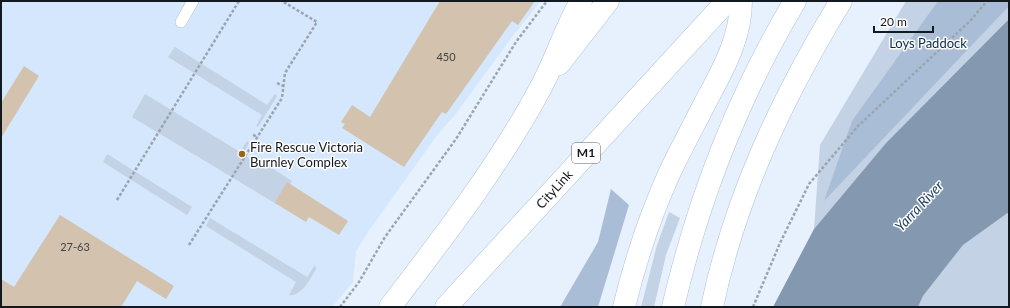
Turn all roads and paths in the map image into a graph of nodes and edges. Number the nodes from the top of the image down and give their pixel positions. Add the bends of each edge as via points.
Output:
1 (193, 1) edge
2 (239, 1) edge
3 (282, 1) edge
4 (547, 1) edge
5 (581, 1) edge
6 (608, 1) edge
7 (727, 1) edge
8 (741, 1) edge
9 (795, 1) edge
10 (841, 1) edge
11 (853, 1) edge
12 (988, 1) edge
13 (180, 22) dead end
14 (808, 57) junction
15 (277, 83) dead end
16 (542, 85) junction
17 (283, 86) junction
18 (253, 134) dead end
19 (258, 137) junction
20 (117, 200) dead end
21 (189, 245) dead end
22 (340, 307) edge
23 (390, 307) edge
24 (446, 307) edge
25 (624, 307) edge
26 (673, 307) edge
27 (712, 307) edge
28 (753, 307) edge

1 - 13 lane
2 - 20 path
3 - 17 path via 317,22 285,73
4 - 22 path via 516,42 456,139 384,237 359,282
5 - 16 highway via 567,26
6 - 16 highway
7 - 24 highway, CityLink / M1
8 - 25 highway via 740,20 734,43 658,200 632,272
9 - 26 highway via 759,66 721,154 702,203
10 - 14 highway
11 - 14 highway
12 - 28 path via 858,126 809,184
14 - 27 highway via 770,134 746,193
15 - 17 path
16 - 23 highway via 486,178
17 - 19 path via 282,98
18 - 19 path
19 - 21 path

